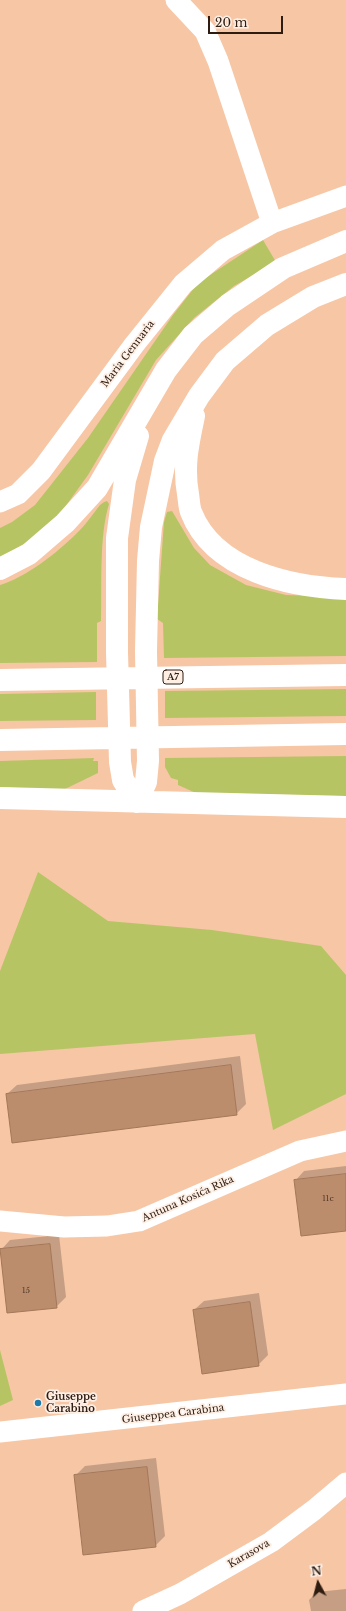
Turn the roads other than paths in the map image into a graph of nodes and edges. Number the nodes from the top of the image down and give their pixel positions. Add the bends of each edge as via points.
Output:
1 (176, 0) edge
2 (346, 196) edge
3 (272, 223) junction
4 (346, 241) edge
5 (346, 284) edge
6 (199, 396) junction
7 (147, 405) junction
8 (0, 502) edge
9 (0, 569) edge
10 (346, 589) edge
11 (346, 675) edge
12 (0, 680) edge
13 (346, 734) edge
14 (0, 740) edge
15 (0, 798) edge
16 (137, 802) junction
17 (346, 807) edge
18 (346, 1141) edge
19 (0, 1221) edge
20 (346, 1394) edge
21 (0, 1432) edge
22 (346, 1483) edge
23 (143, 1611) edge

1 - 3 street via 205,31 218,61
2 - 3 street, Maria Gennaria
3 - 8 street, Maria Gennaria via 223,250 183,284 134,345 41,471 18,494
4 - 7 highway via 283,268 228,304 193,335 166,370
5 - 6 highway via 313,297 267,324 225,361
6 - 10 highway via 187,449 185,478 191,512 200,530 214,546 246,567 265,575 309,586
6 - 16 highway via 173,440 165,461 151,527 146,651 148,761 146,782
7 - 9 highway via 97,488 65,523 29,554
7 - 16 highway via 125,480 117,538 120,762 123,780
11 - 12 highway, A7
13 - 14 highway
15 - 16 highway
16 - 17 highway
18 - 19 street, Antuna Kosića Rika via 300,1151 139,1221 107,1226 64,1227
20 - 21 street, Giuseppea Carabina
22 - 23 street, Karasova via 271,1542 180,1594

